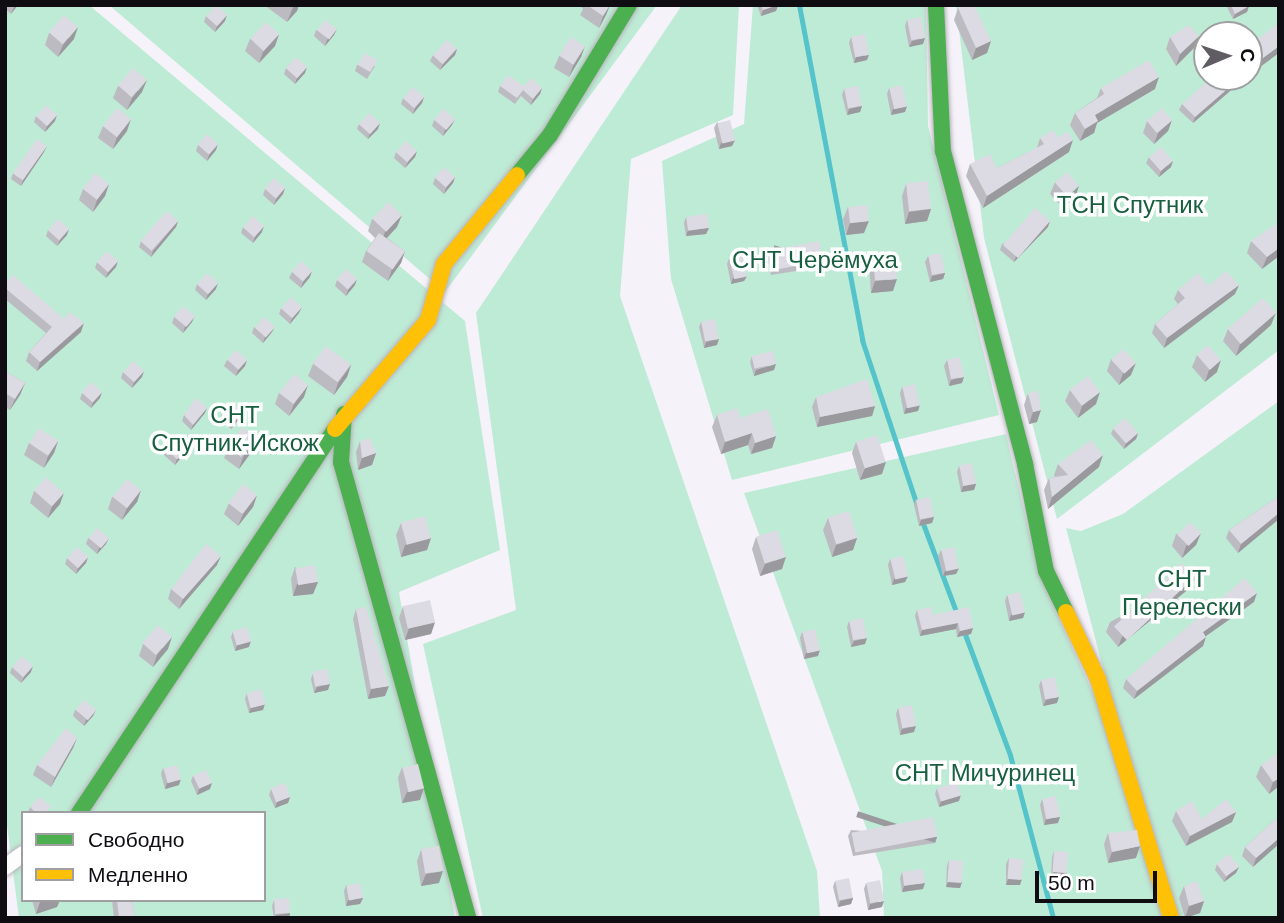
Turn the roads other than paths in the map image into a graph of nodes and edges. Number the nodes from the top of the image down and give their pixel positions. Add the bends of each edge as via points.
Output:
1 (629, 5) edge
2 (936, 5) edge
3 (344, 414) junction
4 (80, 811) edge
5 (21, 855) edge
6 (5, 867) edge
7 (468, 918) edge
8 (1171, 918) edge

1 - 3 street via 550,135 444,264 428,320
2 - 8 street via 943,151 1046,571 1098,679
3 - 4 street via 215,598
3 - 7 street via 341,462
5 - 6 street

